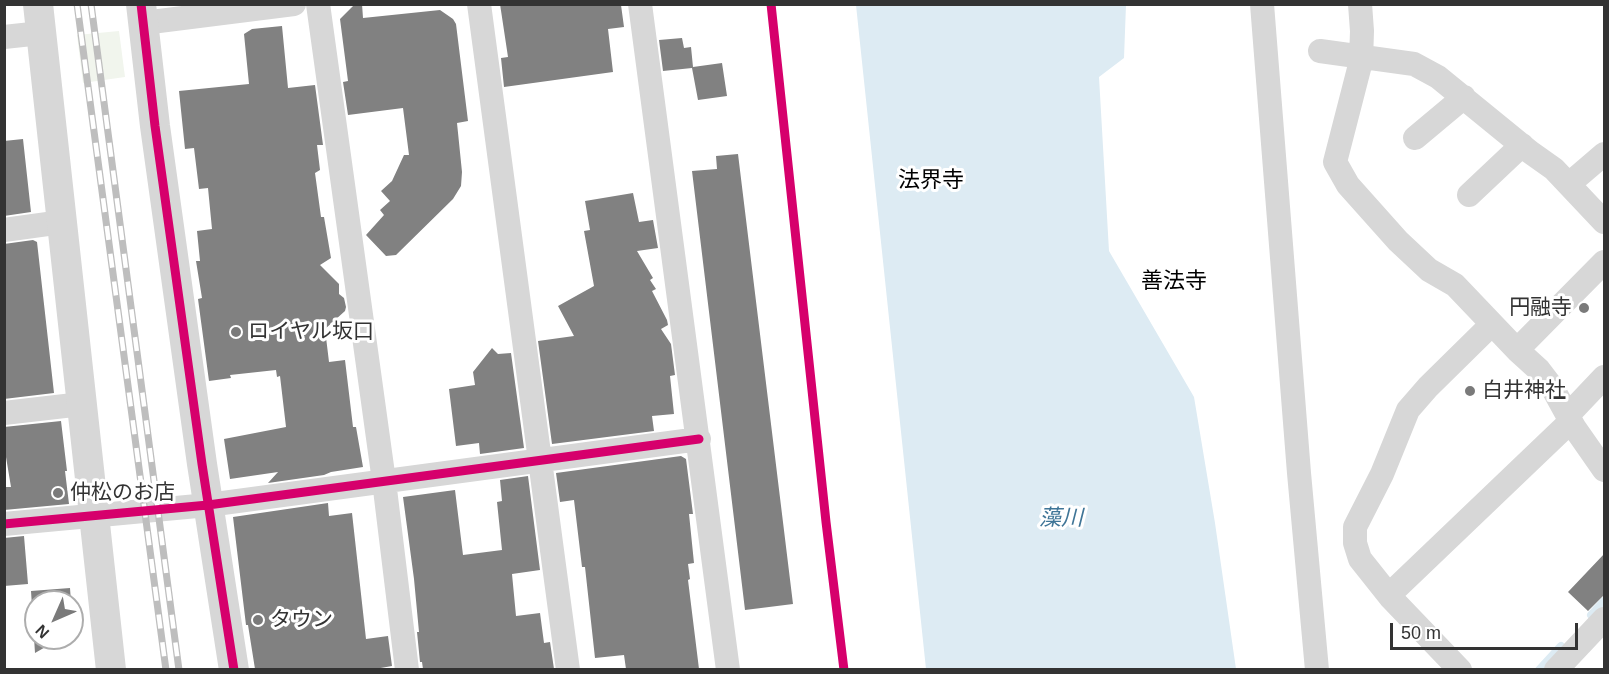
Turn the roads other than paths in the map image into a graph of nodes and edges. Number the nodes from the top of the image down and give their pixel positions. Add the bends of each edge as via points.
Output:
1 (294, 4) edge
2 (318, 4) edge
3 (479, 4) edge
4 (640, 4) edge
5 (1262, 4) edge
6 (1360, 4) edge
7 (142, 14) edge
8 (39, 19) edge
9 (4, 38) edge
10 (1320, 51) dead end
11 (1361, 58) junction
12 (1464, 97) junction
13 (1414, 138) dead end
14 (1522, 146) junction
15 (1605, 154) edge
16 (1569, 184) junction
17 (1469, 195) dead end
18 (62, 222) junction
19 (1605, 222) edge
20 (4, 230) edge
21 (1605, 262) edge
22 (1492, 324) junction
23 (1517, 350) junction
24 (1605, 377) edge
25 (81, 404) junction
26 (4, 413) edge
27 (1570, 418) junction
28 (699, 439) junction
29 (540, 461) junction
30 (1605, 470) edge
31 (384, 481) junction
32 (208, 505) junction
33 (94, 517) junction
34 (4, 524) edge
35 (1389, 595) junction
36 (1602, 626) edge
37 (111, 669) edge
38 (234, 669) edge
39 (407, 669) edge
40 (568, 669) edge
41 (728, 669) edge
42 (1317, 669) edge
43 (1460, 669) edge
44 (1556, 669) edge

1 - 7 street
2 - 31 street
3 - 29 street
4 - 28 street
5 - 42 street
6 - 11 street
7 - 32 street via 154,126
8 - 9 street
8 - 18 street
10 - 11 street
11 - 12 street via 1414,64
11 - 22 street via 1335,162 1348,185 1398,241 1429,270 1455,285
12 - 13 street
12 - 14 street
14 - 16 street
14 - 17 street
15 - 16 street
16 - 19 street
18 - 20 street
18 - 25 street
21 - 23 street
22 - 23 street
22 - 35 street via 1408,410 1355,527 1360,559
23 - 27 street via 1539,370
24 - 27 street
25 - 26 street
25 - 33 street
27 - 30 street
27 - 35 street
28 - 29 street
28 - 41 street
29 - 31 street
29 - 40 street
31 - 32 street
31 - 39 street
32 - 33 street
32 - 38 street
33 - 34 street
33 - 37 street
35 - 43 street
36 - 44 street

